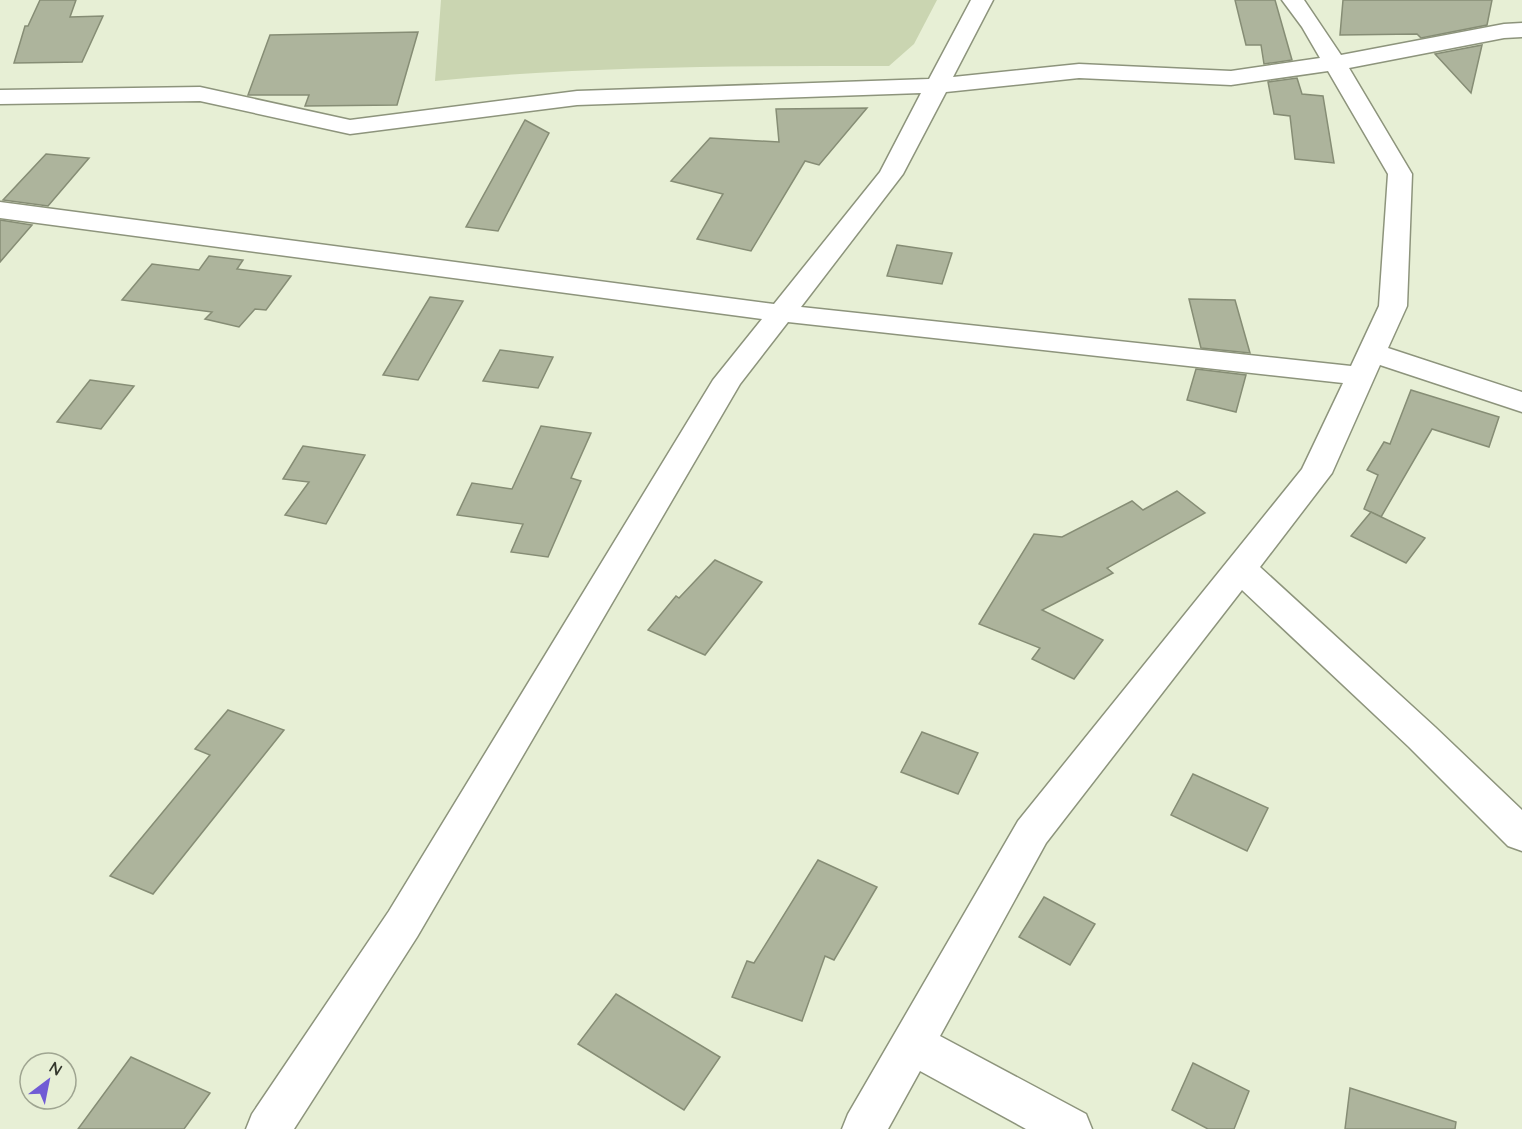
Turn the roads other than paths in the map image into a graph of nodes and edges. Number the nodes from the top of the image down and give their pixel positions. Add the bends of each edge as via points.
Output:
1 (982, 0) edge
2 (1293, 0) edge
3 (1522, 30) edge
4 (1335, 63) junction
5 (937, 86) junction
6 (0, 97) edge
7 (0, 207) edge
8 (781, 313) junction
9 (1366, 364) junction
10 (1522, 402) edge
11 (1240, 568) junction
12 (1522, 835) edge
13 (913, 1044) junction
14 (268, 1129) edge
15 (864, 1129) edge
16 (1070, 1129) edge

1 - 5 street
2 - 4 street
3 - 4 street
4 - 5 street via 1231,78 1079,71
4 - 9 street via 1400,174 1393,306
5 - 6 street via 577,98 350,127 200,94
5 - 8 street via 891,174
7 - 8 street
8 - 9 street
8 - 14 street via 728,380 403,924
9 - 10 street
9 - 11 street via 1316,473
11 - 12 street
11 - 13 street via 1032,832
13 - 15 street
13 - 16 street

